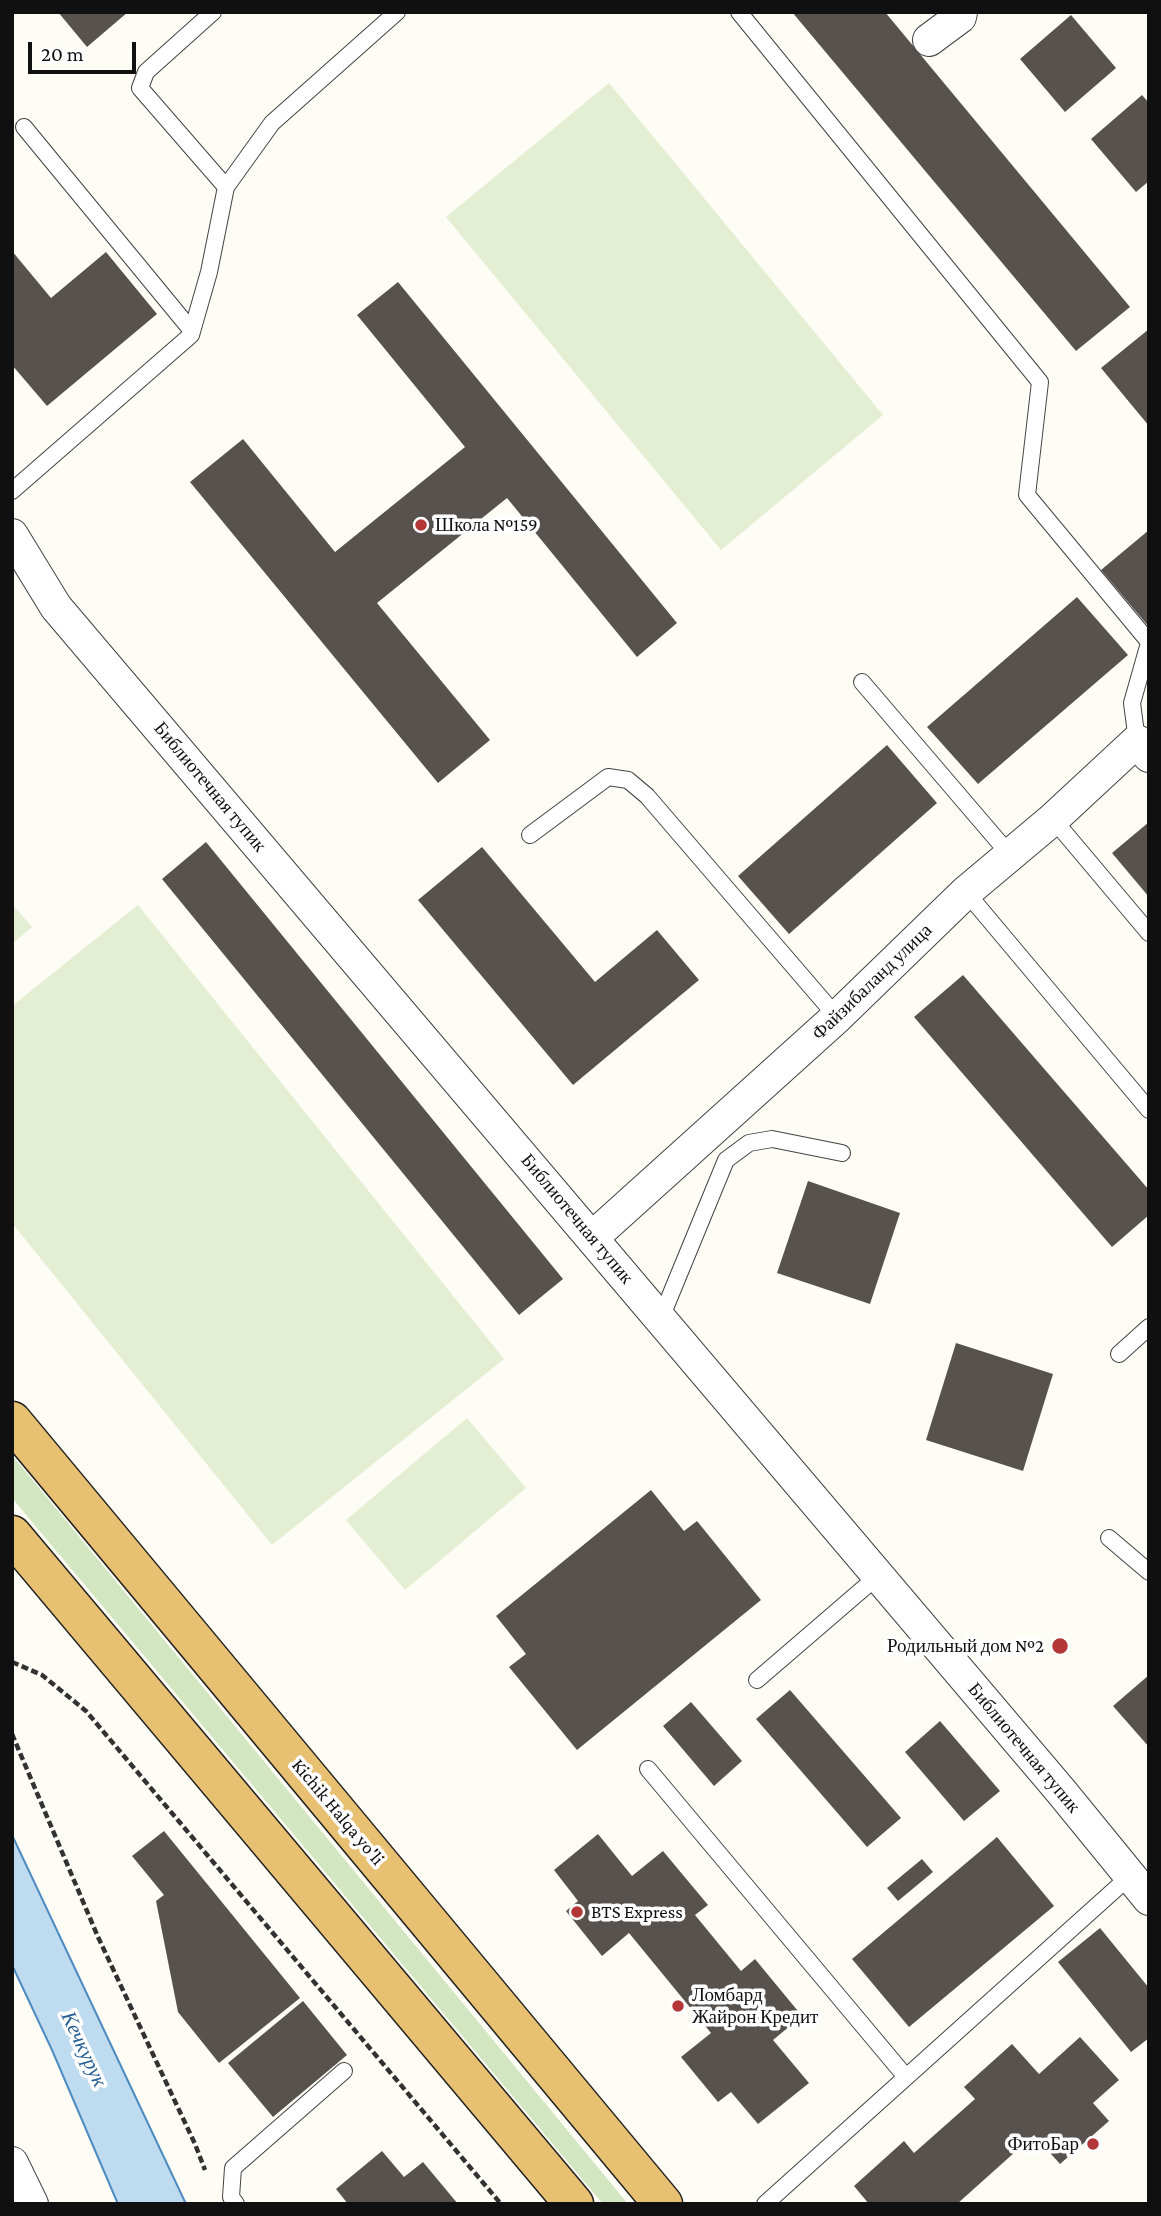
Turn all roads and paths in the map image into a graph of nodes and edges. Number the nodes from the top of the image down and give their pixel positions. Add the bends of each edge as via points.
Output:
1 (213, 12) edge
2 (397, 12) edge
3 (739, 12) edge
4 (961, 12) edge
5 (929, 40) dead end
6 (24, 127) dead end
7 (226, 187) junction
8 (192, 331) junction
9 (12, 491) edge
10 (12, 535) edge
11 (1149, 643) edge
12 (862, 682) dead end
13 (1143, 749) edge
14 (1053, 818) junction
15 (530, 835) dead end
16 (1010, 855) junction
17 (966, 892) junction
18 (1149, 933) edge
19 (837, 1017) junction
20 (1149, 1110) edge
21 (842, 1153) dead end
22 (593, 1237) junction
23 (661, 1318) junction
24 (1149, 1327) edge
25 (1119, 1354) dead end
26 (12, 1421) edge
27 (12, 1535) edge
28 (1109, 1538) dead end
29 (1149, 1572) edge
30 (879, 1576) junction
31 (12, 1662) edge
32 (757, 1680) dead end
33 (12, 1734) edge
34 (648, 1769) dead end
35 (1139, 1887) edge
36 (344, 2071) dead end
37 (906, 2077) junction
38 (12, 2163) edge
39 (208, 2180) dead end
40 (32, 2204) edge
41 (236, 2204) edge
42 (501, 2204) edge
43 (574, 2204) edge
44 (663, 2204) edge
45 (765, 2204) edge

1 - 7 lane via 146,72 140,88
2 - 7 lane via 272,124
3 - 11 lane via 1040,382 1027,495
4 - 5 street via 960,18
6 - 8 lane
7 - 8 lane
8 - 9 lane
10 - 22 street, Библиотечная тупик via 56,607
11 - 13 lane via 1132,703
12 - 16 lane
13 - 14 street, Файзибаланд улица
14 - 16 street, Файзибаланд улица
14 - 18 lane
15 - 19 lane via 608,777 628,780 647,796
16 - 17 street, Файзибаланд улица
17 - 19 street, Файзибаланд улица
17 - 20 lane
19 - 22 street, Файзибаланд улица
21 - 23 lane via 772,1139 749,1143 726,1160
22 - 23 street, Библиотечная тупик
23 - 30 street, Библиотечная тупик
24 - 25 lane
26 - 44 highway, Kichik Halqa yo'li
27 - 43 highway
28 - 29 lane
30 - 32 lane
30 - 35 street, Библиотечная тупик
31 - 42 path via 42,1675 86,1711
33 - 39 path
34 - 37 lane
35 - 37 lane
36 - 41 lane via 233,2168 231,2197
37 - 45 lane
38 - 40 street

